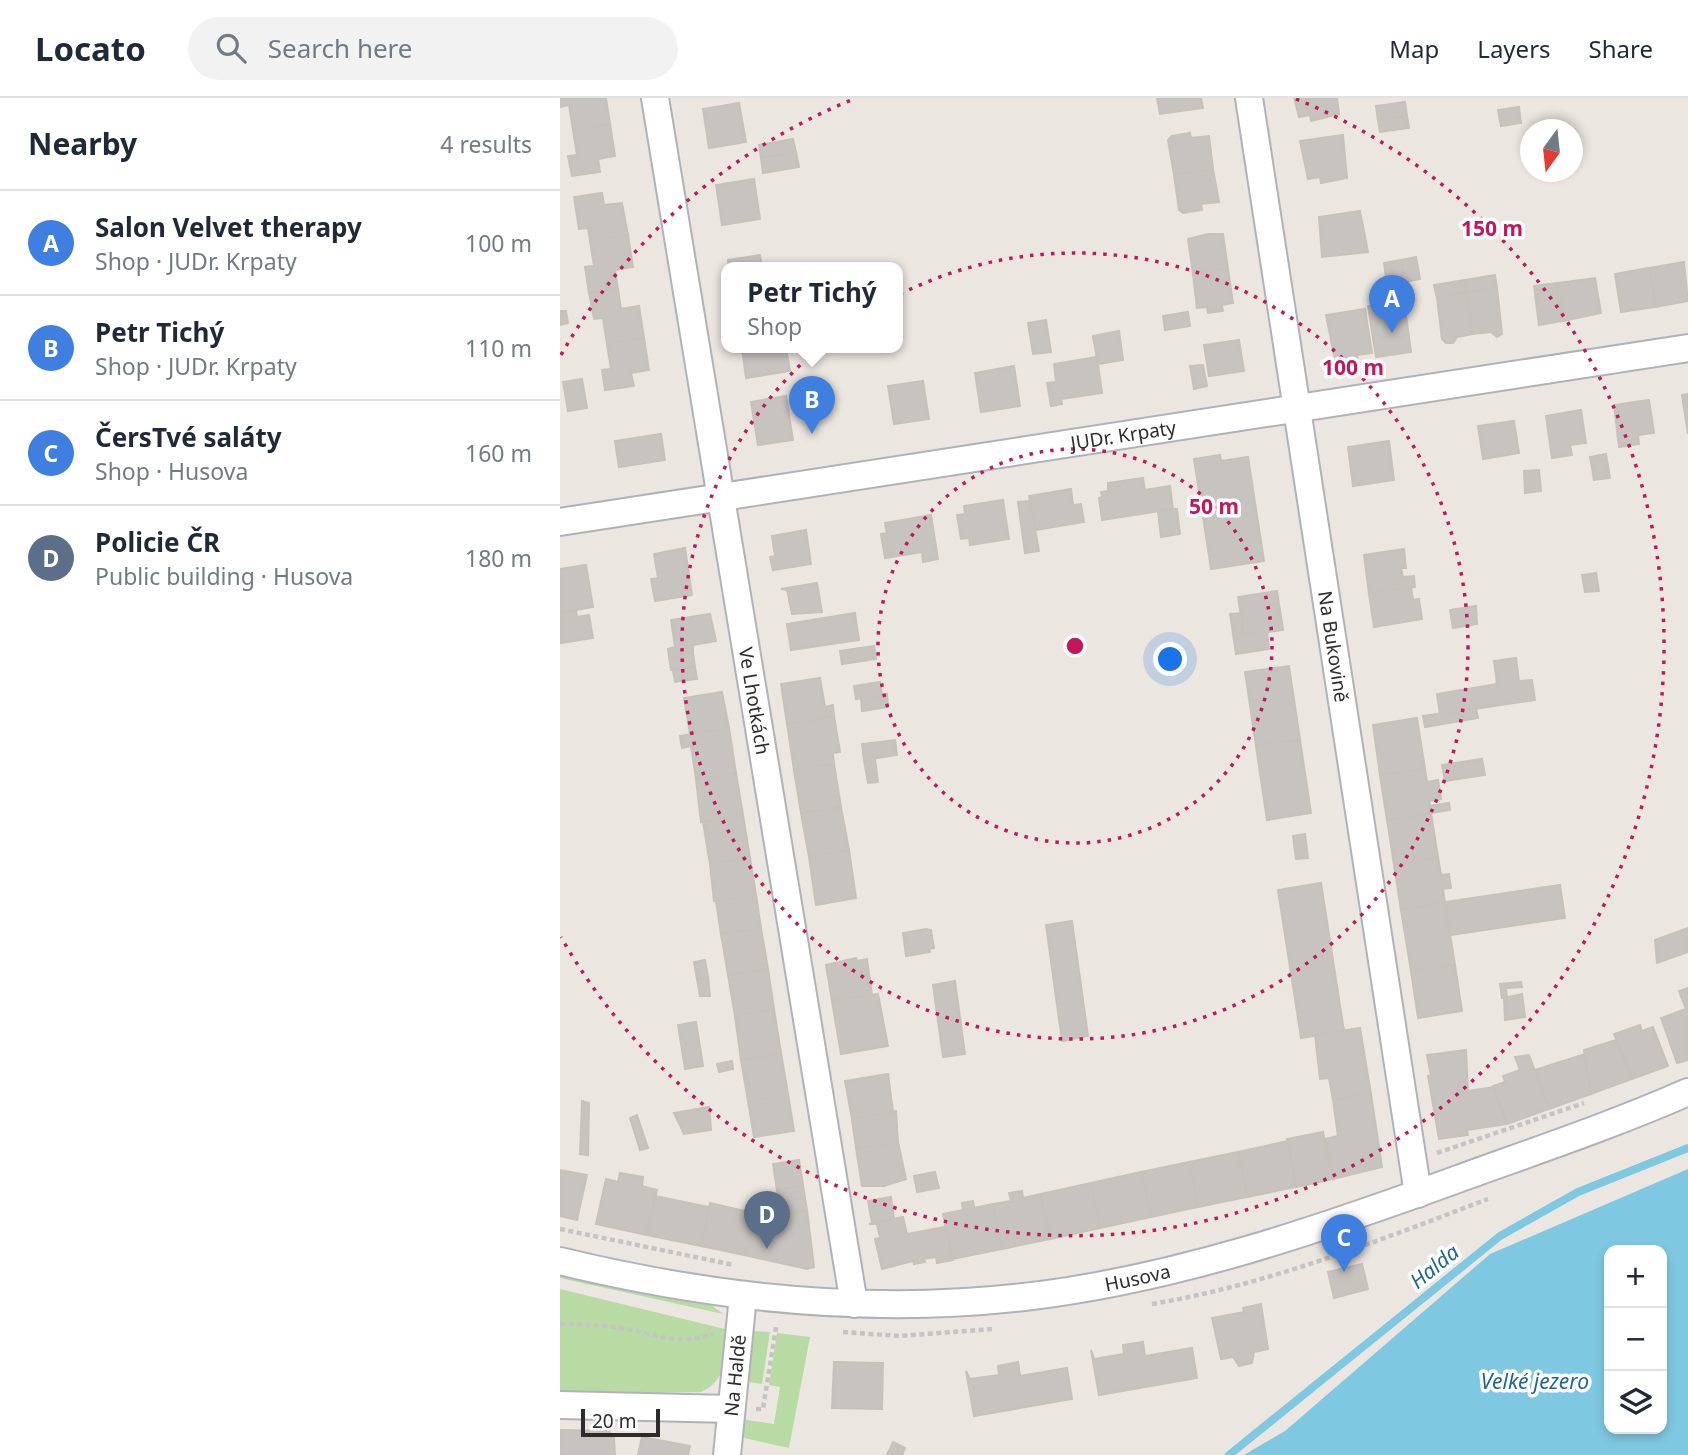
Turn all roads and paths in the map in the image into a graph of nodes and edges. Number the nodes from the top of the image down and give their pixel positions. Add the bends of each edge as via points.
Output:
1 (655, 98) edge
2 (1249, 98) edge
3 (1688, 348) edge
4 (1297, 408) junction
5 (721, 498) junction
6 (560, 522) edge
7 (1688, 1092) edge
8 (1586, 1102) dead end
9 (1434, 1154) dead end
10 (1418, 1194) junction
11 (560, 1229) edge
12 (560, 1261) edge
13 (717, 1261) dead end
14 (744, 1296) junction
15 (854, 1304) junction
16 (560, 1324) edge
17 (720, 1330) dead end
18 (560, 1405) edge
19 (731, 1409) junction
20 (727, 1455) edge

1 - 5 street, Ve Lhotkách
2 - 4 street, Na Bukovině
3 - 4 street, JUDr. Krpaty
4 - 5 street, JUDr. Krpaty
4 - 10 street, Na Bukovině
5 - 6 street, JUDr. Krpaty
5 - 15 street, Ve Lhotkách
7 - 10 street, Husova
8 - 9 path
10 - 15 street, Husova via 1269,1244 1129,1279 1024,1297
11 - 13 path
12 - 14 street, Husova
14 - 15 street, Husova
14 - 19 street, Na Haldě
16 - 17 path via 617,1328 679,1340 701,1339
18 - 19 street
19 - 20 street, Na Haldě

